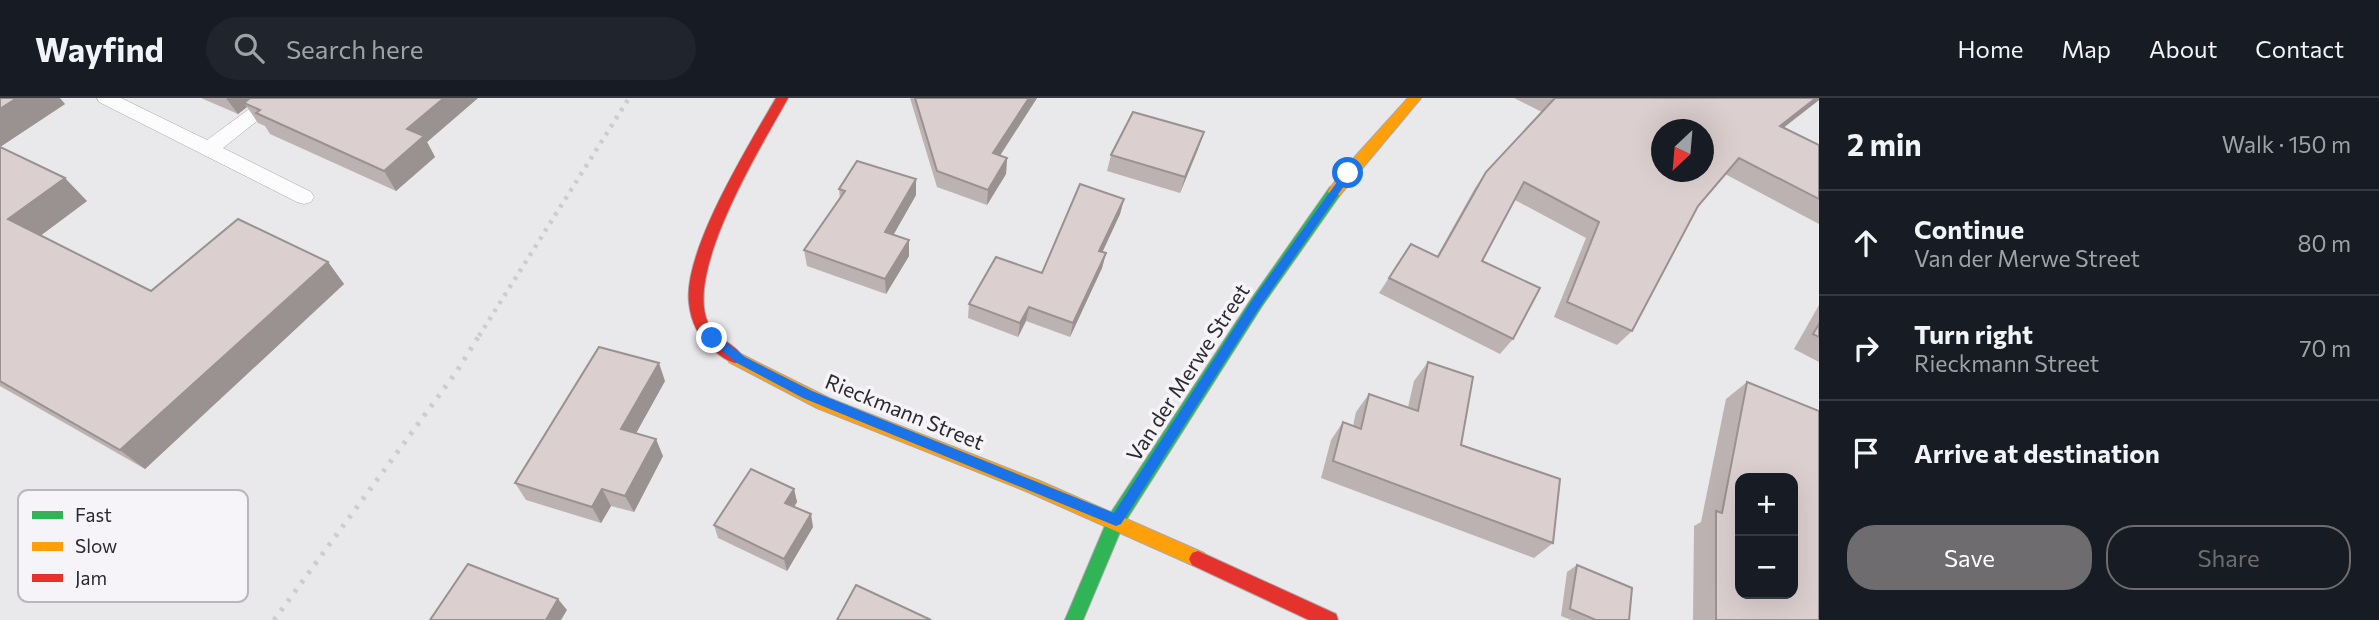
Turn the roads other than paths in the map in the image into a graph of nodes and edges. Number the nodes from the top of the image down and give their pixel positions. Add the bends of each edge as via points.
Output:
1 (106, 98) edge
2 (277, 98) edge
3 (782, 98) edge
4 (1415, 98) edge
5 (208, 149) junction
6 (304, 198) dead end
7 (1116, 520) junction
8 (1074, 620) edge
9 (1329, 620) edge

1 - 5 lane
2 - 5 lane
3 - 7 street, Rieckmann Street via 712,232 695,295 698,320 712,338 741,360 807,394
4 - 7 street, Van der Merwe Street via 1348,173
5 - 6 lane
7 - 8 street, Van der Merwe Street
7 - 9 street, Rieckmann Street

